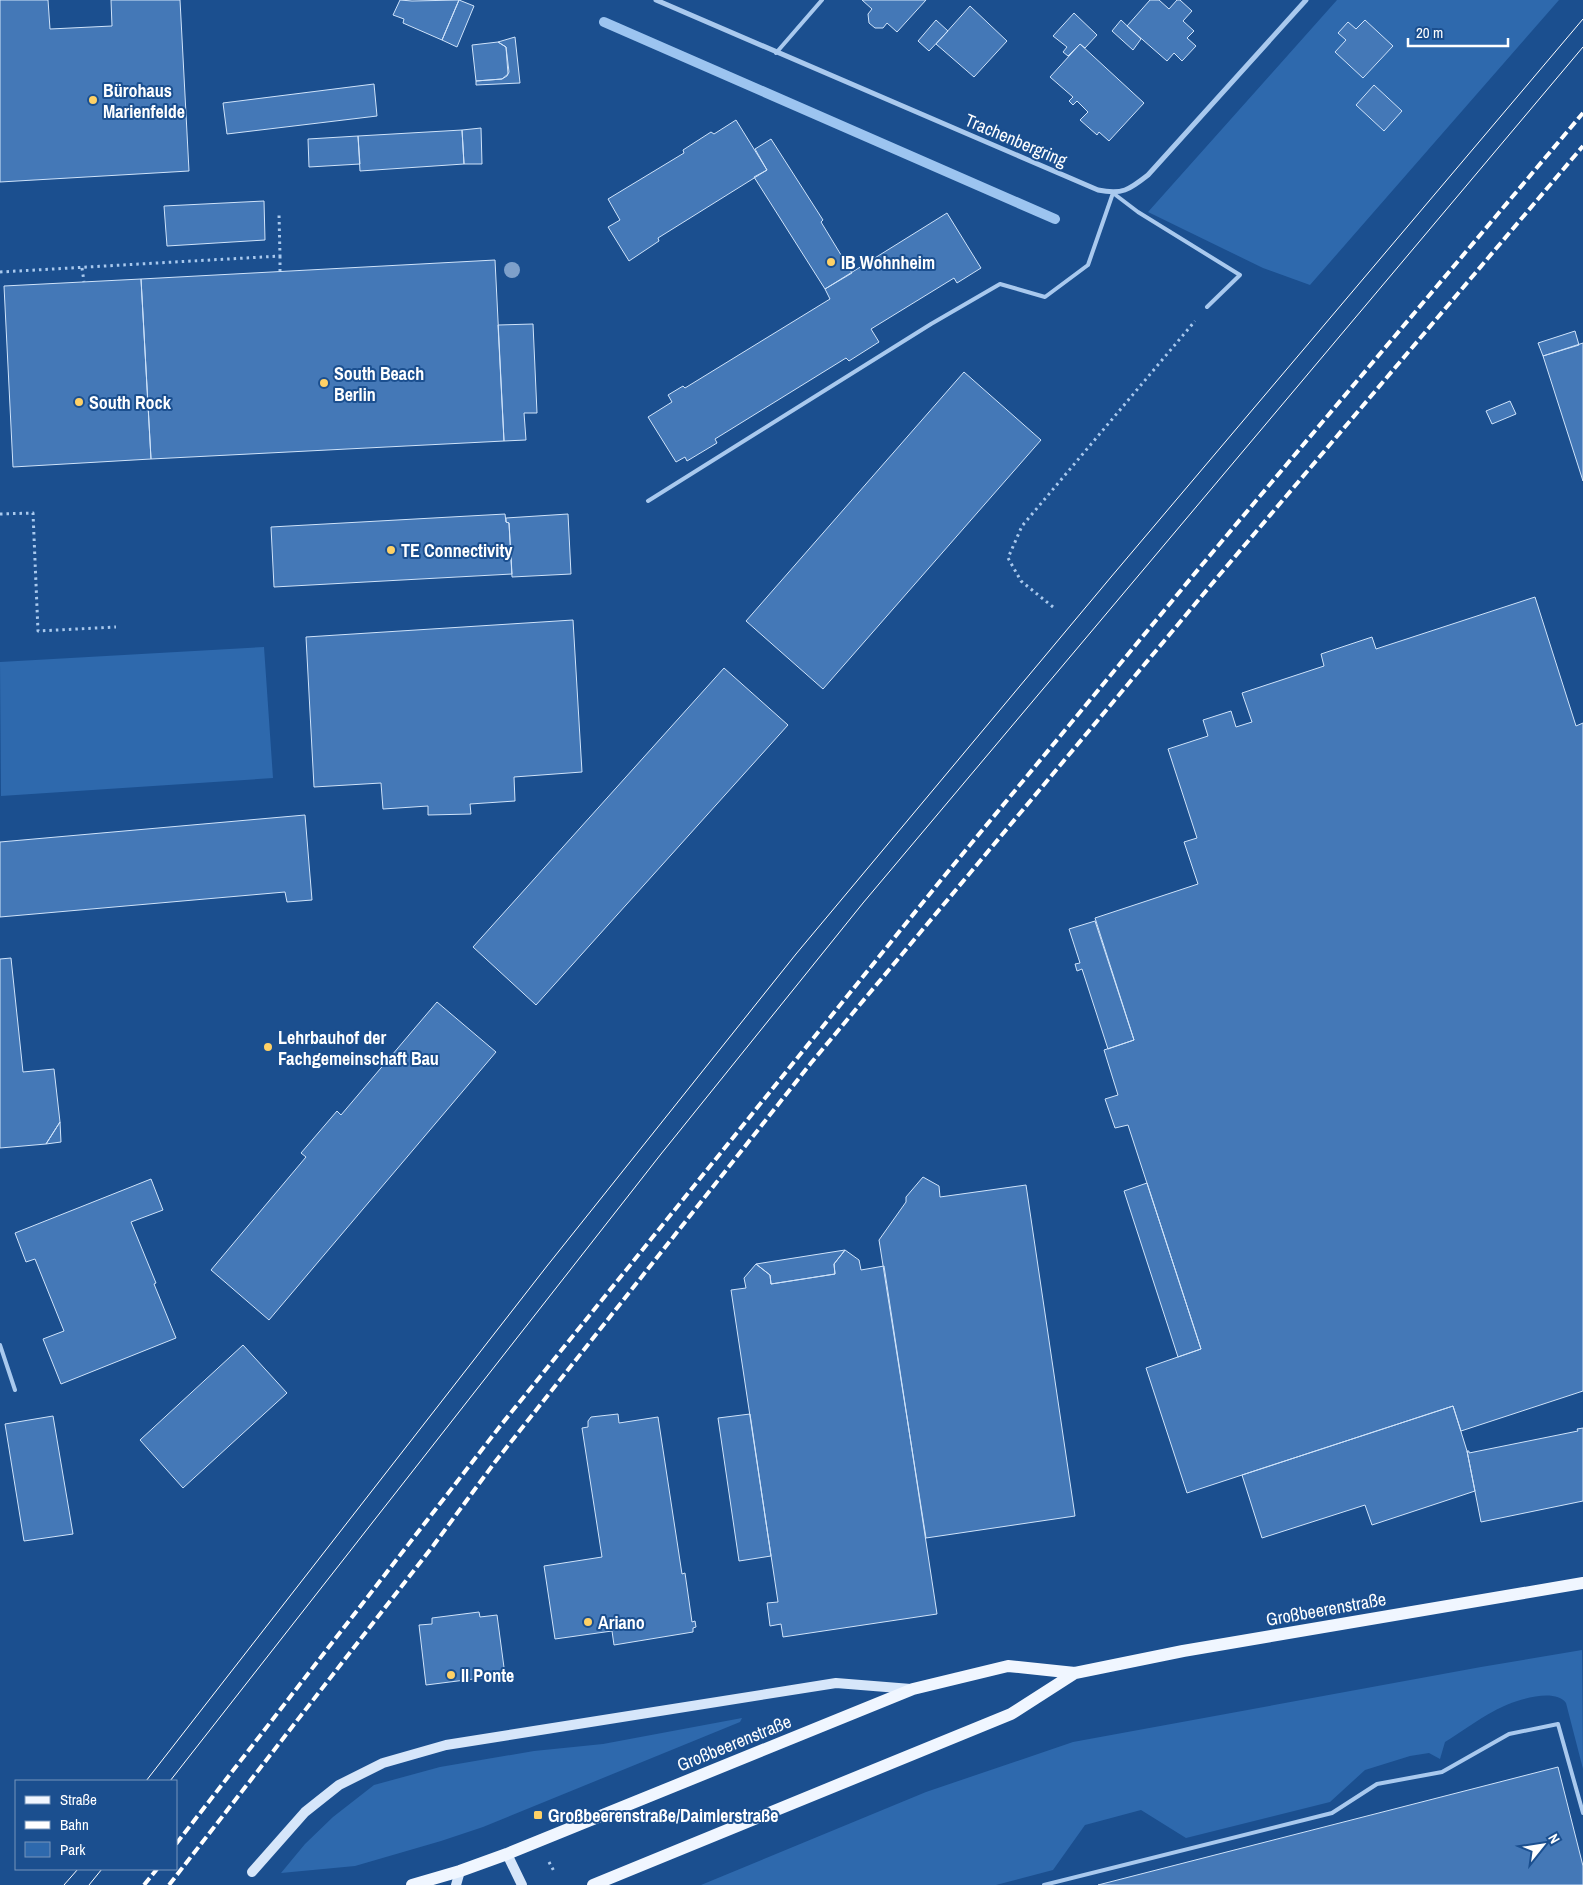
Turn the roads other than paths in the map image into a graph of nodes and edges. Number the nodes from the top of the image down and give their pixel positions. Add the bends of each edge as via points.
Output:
1 (656, 0) edge
2 (822, 0) edge
3 (1306, 0) edge
4 (776, 53) junction
5 (1114, 193) junction
6 (1207, 307) road end
7 (648, 501) dead end
8 (0, 1345) edge
9 (15, 1390) dead end
10 (1583, 1584) edge
11 (1075, 1673) junction
12 (913, 1689) junction
13 (1583, 1813) edge
14 (507, 1854) junction
15 (460, 1871) junction
16 (252, 1872) dead end
17 (412, 1885) edge
18 (456, 1885) edge
19 (522, 1885) edge
20 (592, 1885) edge
21 (1044, 1885) edge

1 - 4 street, Trachenbergring
2 - 4 lane
3 - 5 street via 1148,175 1134,186
4 - 5 street, Trachenbergring via 1098,190
5 - 6 lane via 1138,212 1240,275
5 - 7 lane via 1088,265 1045,297 1000,284
8 - 9 lane
10 - 11 main road, Großbeerenstraße
11 - 12 main road, Großbeerenstraße via 1008,1666
11 - 20 main road, Großbeerenstraße via 1011,1714
12 - 14 main road, Großbeerenstraße
12 - 16 street via 836,1683 446,1746 383,1762 339,1785 305,1812
13 - 21 lane via 1558,1724 1509,1734 1442,1772 1377,1784 1332,1813
14 - 15 main road, Großbeerenstraße
14 - 19 street
15 - 17 main road, Großbeerenstraße
15 - 18 street

